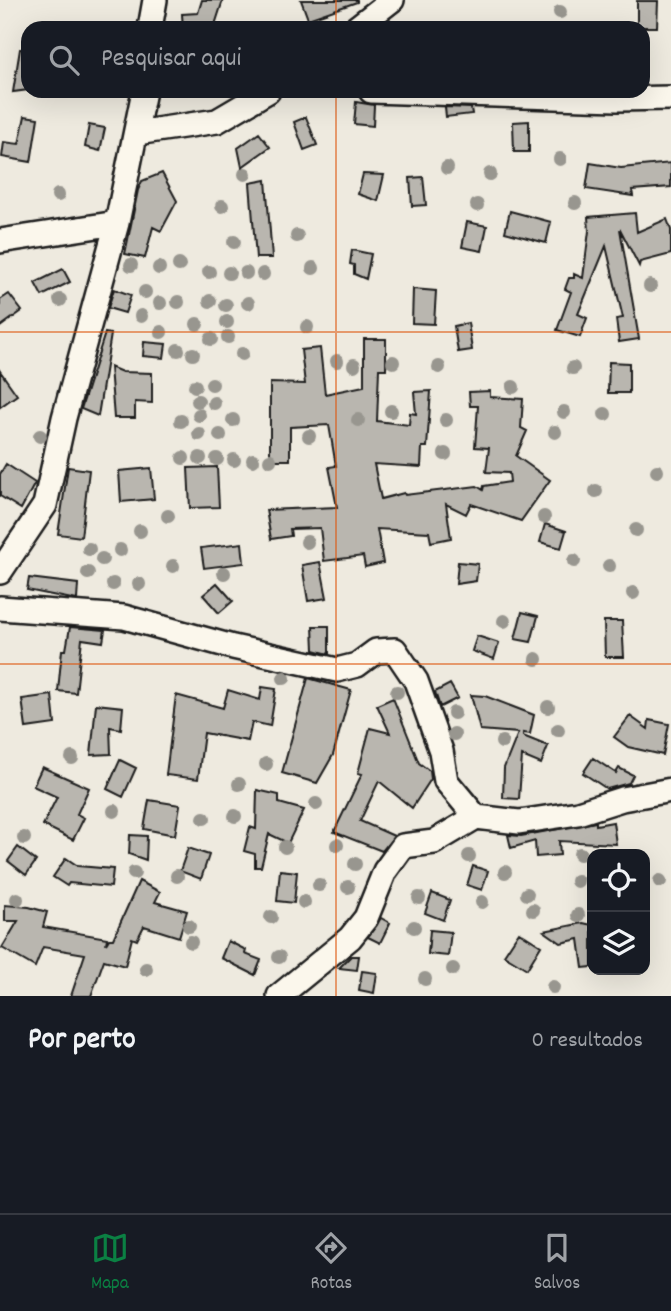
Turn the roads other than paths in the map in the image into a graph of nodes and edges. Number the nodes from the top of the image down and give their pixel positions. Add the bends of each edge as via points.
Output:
1 (155, 0) edge
2 (392, 0) edge
3 (151, 21) edge
4 (365, 21) edge
5 (143, 98) edge
6 (256, 98) edge
7 (586, 98) edge
8 (671, 98) edge
9 (136, 133) junction
10 (117, 223) junction
11 (0, 241) edge
12 (0, 572) edge
13 (0, 608) edge
14 (671, 790) edge
15 (476, 817) junction
16 (279, 996) edge

1 - 3 street
2 - 4 street
5 - 9 street
6 - 9 street via 217,121
7 - 8 street
9 - 10 street
10 - 11 street
10 - 12 street via 64,418 46,505
13 - 15 street via 124,617 337,670 357,665 376,651 395,650 416,681 441,751 446,781
14 - 15 street via 519,822
15 - 16 street via 434,842 403,846 385,872 366,919 350,939

